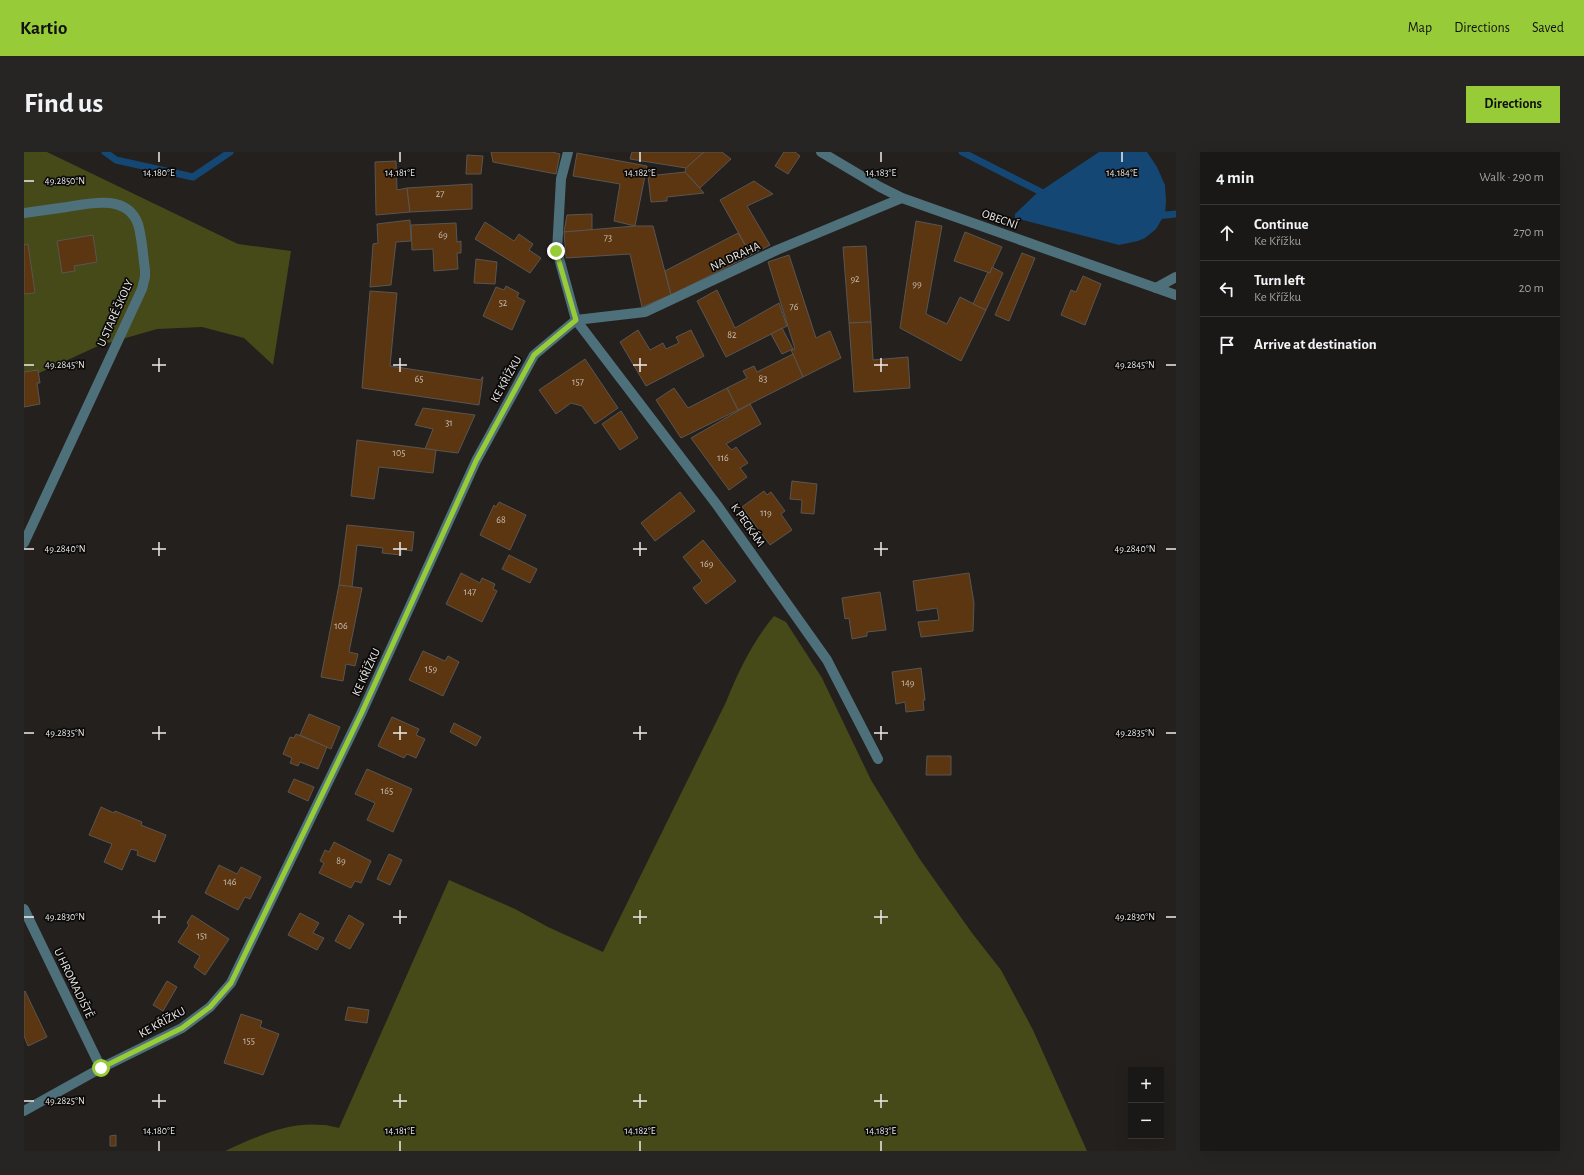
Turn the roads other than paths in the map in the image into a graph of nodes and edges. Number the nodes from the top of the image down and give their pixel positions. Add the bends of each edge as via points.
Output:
1 (568, 152) edge
2 (821, 152) edge
3 (902, 198) junction
4 (24, 213) edge
5 (1176, 278) edge
6 (1156, 288) junction
7 (1176, 295) edge
8 (576, 320) junction
9 (24, 543) edge
10 (878, 759) dead end
11 (24, 909) edge
12 (101, 1068) junction
13 (24, 1111) edge

1 - 8 street via 561,178 556,251
2 - 3 street, OBECNÍ
3 - 6 street, OBECNÍ
3 - 8 street, NA DRAHA via 777,250 645,312
4 - 9 street, U STARÉ ŠKOLY via 96,202 124,206 138,224 146,270 142,289
5 - 6 street
6 - 7 street, OBECNÍ
8 - 10 street, K PECKÁM via 717,505 827,660
8 - 12 street, KE KŘÍŽKU via 534,355 476,461 362,712 231,983 210,1007 182,1028
11 - 12 street, U HROMADIŠTĚ
12 - 13 street, KE KŘÍŽKU

